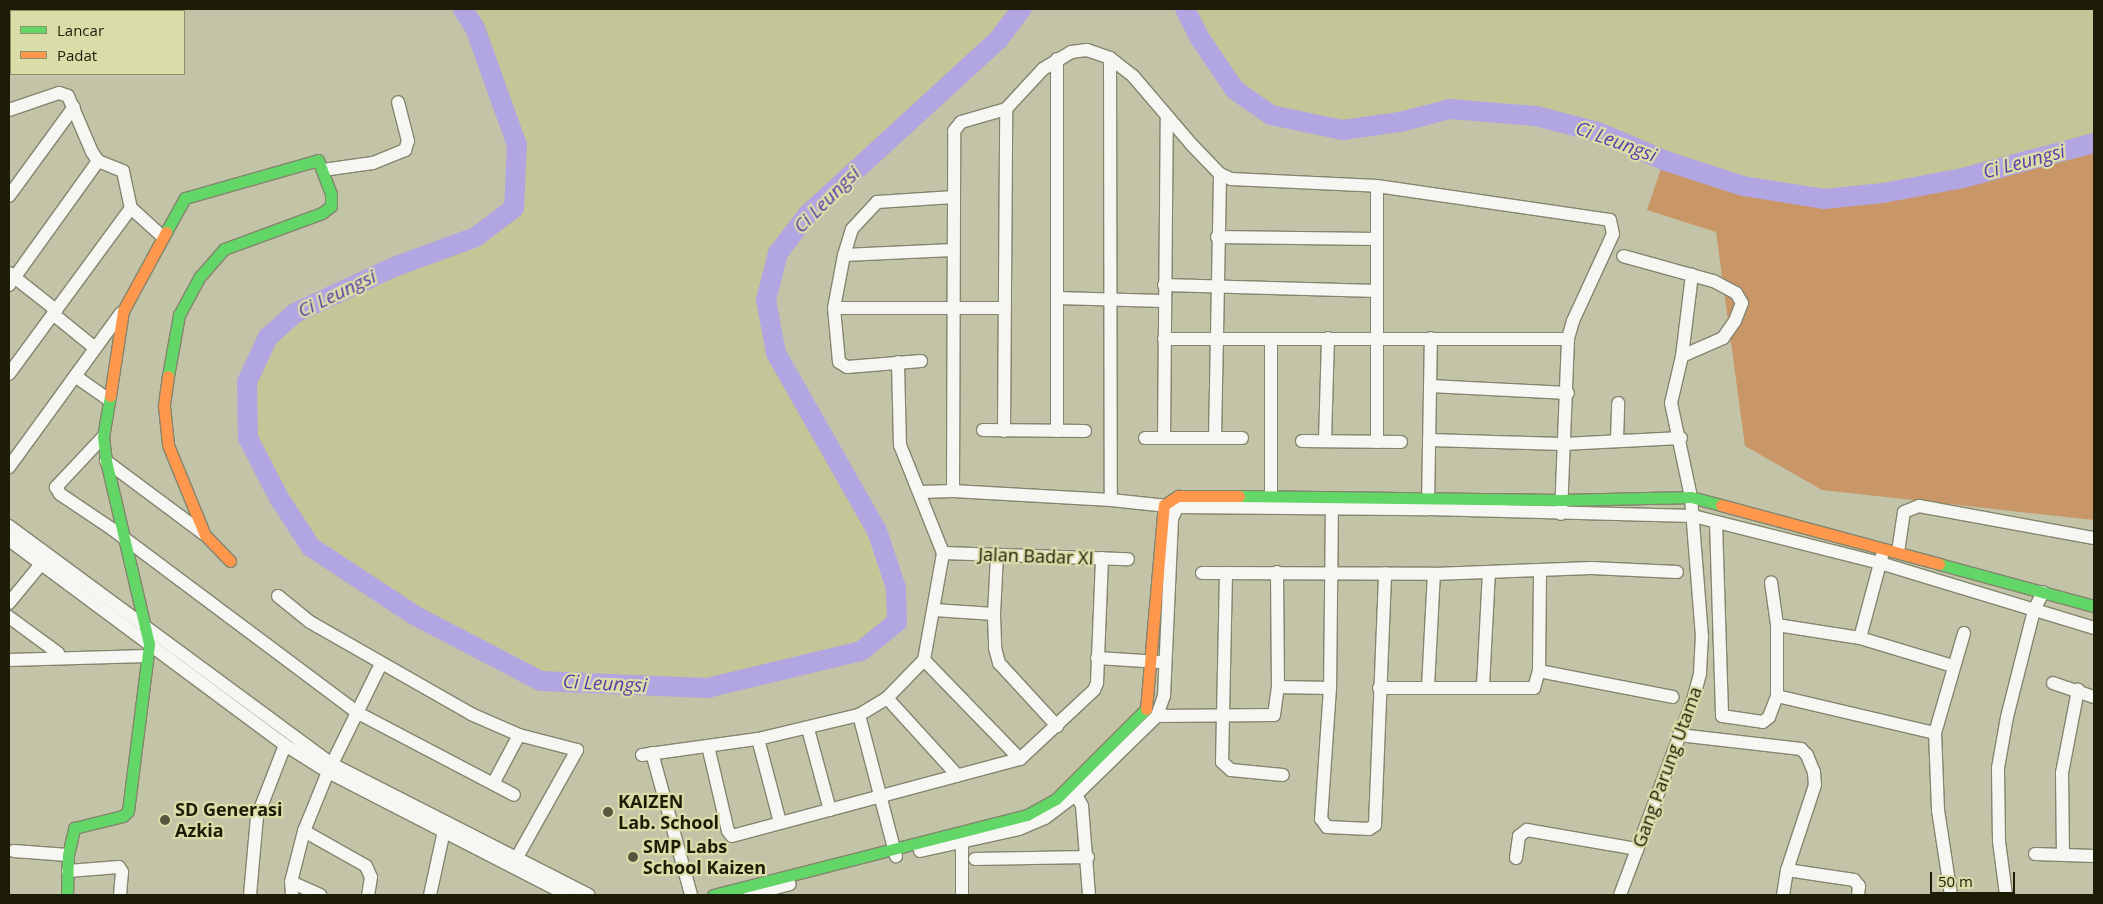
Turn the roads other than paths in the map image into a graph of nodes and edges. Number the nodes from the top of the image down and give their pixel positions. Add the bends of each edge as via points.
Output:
1 (1110, 58) junction
2 (1057, 59) junction
3 (398, 102) dead end
4 (74, 108) junction
5 (1006, 109) junction
6 (9, 110) edge
7 (1168, 119) junction
8 (98, 161) junction
9 (323, 170) junction
10 (1220, 174) junction
11 (1377, 186) junction
12 (9, 196) edge
13 (954, 197) junction
14 (131, 208) junction
15 (163, 236) junction
16 (1217, 237) junction
17 (1376, 239) junction
18 (954, 250) junction
19 (844, 254) junction
20 (1623, 256) dead end
21 (1692, 275) junction
22 (11, 278) edge
23 (1164, 285) junction
24 (1217, 287) junction
25 (1377, 291) junction
26 (1057, 298) junction
27 (1110, 300) junction
28 (1164, 301) junction
29 (834, 308) junction
30 (1004, 308) junction
31 (953, 310) junction
32 (123, 311) junction
33 (55, 312) junction
34 (1377, 337) junction
35 (1328, 338) junction
36 (1431, 338) junction
37 (1164, 339) junction
38 (1568, 339) junction
39 (1216, 340) junction
40 (1271, 340) junction
41 (95, 348) junction
42 (1682, 356) junction
43 (921, 361) dead end
44 (898, 362) junction
45 (9, 374) edge
46 (76, 376) junction
47 (1430, 386) junction
48 (1568, 393) junction
49 (109, 400) junction
50 (1618, 403) dead end
51 (983, 430) dead end
52 (1004, 431) junction
53 (1057, 431) junction
54 (1085, 431) dead end
55 (103, 437) junction
56 (1145, 438) dead end
57 (1164, 438) junction
58 (1215, 438) junction
59 (1242, 438) dead end
60 (1681, 438) junction
61 (1617, 439) junction
62 (1325, 440) junction
63 (1429, 440) junction
64 (1302, 441) dead end
65 (1377, 442) junction
66 (1401, 442) dead end
67 (1563, 444) junction
68 (11, 459) edge
69 (106, 461) junction
70 (953, 491) junction
71 (921, 492) junction
72 (1271, 496) junction
73 (1691, 497) junction
74 (1111, 500) junction
75 (1561, 500) junction
76 (1332, 502) junction
77 (1428, 502) junction
78 (1171, 506) junction
79 (1561, 514) junction
80 (1693, 516) junction
81 (1716, 522) junction
82 (9, 526) edge
83 (205, 535) junction
84 (123, 538) junction
85 (2094, 538) edge
86 (9, 540) edge
87 (1885, 548) junction
88 (1898, 552) junction
89 (943, 553) junction
90 (997, 555) junction
91 (1102, 558) junction
92 (1128, 559) dead end
93 (230, 560) dead end
94 (1880, 563) junction
95 (41, 564) junction
96 (1540, 570) junction
97 (1277, 572) junction
98 (1329, 572) junction
99 (1489, 572) junction
100 (1677, 572) dead end
101 (1202, 573) dead end
102 (1226, 573) junction
103 (1385, 574) junction
104 (1434, 574) junction
105 (1771, 582) dead end
106 (2042, 592) junction
107 (278, 596) dead end
108 (9, 602) edge
109 (2094, 606) edge
110 (934, 610) junction
111 (2034, 610) junction
112 (994, 614) junction
113 (9, 617) edge
114 (1778, 624) junction
115 (147, 625) junction
116 (2094, 628) edge
117 (1964, 633) dead end
118 (1860, 638) junction
119 (148, 650) junction
120 (58, 653) dead end
121 (1097, 658) junction
122 (9, 660) edge
123 (924, 660) junction
124 (1152, 661) junction
125 (1165, 662) junction
126 (381, 664) junction
127 (1953, 666) junction
128 (1539, 671) junction
129 (2054, 683) dead end
130 (1483, 686) junction
131 (1278, 687) junction
132 (1428, 687) junction
133 (1330, 688) junction
134 (1379, 688) junction
135 (2078, 690) junction
136 (1777, 696) junction
137 (1673, 697) dead end
138 (2094, 697) edge
139 (887, 698) junction
140 (358, 713) junction
141 (859, 715) junction
142 (1157, 716) junction
143 (1222, 717) junction
144 (1057, 726) junction
145 (808, 729) junction
146 (1935, 733) junction
147 (519, 735) junction
148 (1679, 735) junction
149 (758, 739) junction
150 (285, 744) junction
151 (708, 746) junction
152 (1020, 759) junction
153 (330, 768) junction
154 (1283, 775) dead end
155 (958, 776) junction
156 (494, 782) junction
157 (1074, 790) junction
158 (514, 795) dead end
159 (881, 798) junction
160 (830, 810) junction
161 (780, 822) junction
162 (444, 828) junction
163 (304, 831) junction
164 (962, 836) junction
165 (1637, 849) junction
166 (14, 851) dead end
167 (895, 852) junction
168 (2035, 854) dead end
169 (68, 855) junction
170 (2062, 856) junction
171 (2094, 856) edge
172 (1088, 857) junction
173 (1516, 858) dead end
174 (516, 859) junction
175 (975, 859) dead end
176 (1787, 870) junction
177 (68, 871) junction
178 (292, 889) edge
179 (729, 893) edge
180 (67, 895) edge
181 (120, 895) edge
182 (250, 895) edge
183 (320, 895) edge
184 (368, 895) edge
185 (430, 895) edge
186 (567, 895) edge
187 (589, 895) edge
188 (691, 895) edge
189 (714, 895) edge
190 (749, 895) edge
191 (962, 895) edge
192 (1089, 895) edge
193 (1620, 895) edge
194 (1783, 895) edge
195 (1858, 895) edge
196 (1951, 895) edge
197 (2006, 895) edge

1 - 2 street via 1087,50
1 - 7 street via 1132,76
1 - 27 street
2 - 5 street via 1043,68
2 - 26 street
3 - 9 street via 408,141 405,150 373,163
4 - 6 street via 68,96 59,93
4 - 8 street
4 - 12 street
5 - 13 street via 956,126 953,137
5 - 30 street
7 - 10 street
7 - 23 street
8 - 14 street via 123,171
8 - 22 street
9 - 15 street via 318,160 310,160 189,196 183,200
9 - 83 street via 331,194 331,206 327,211 224,249 212,260 179,315 172,341 164,420 173,461
10 - 11 street via 1241,180
10 - 16 street
11 - 17 street
11 - 38 street via 1610,220 1613,234 1573,320
13 - 18 street
13 - 19 street via 877,202 852,230
14 - 15 street
14 - 33 street
15 - 32 street
16 - 17 street
16 - 24 street
17 - 25 street
18 - 19 street
18 - 31 street
19 - 29 street
20 - 21 street
21 - 42 street, Gang Parung Utama
21 - 42 street via 1736,293 1742,303 1723,338
22 - 33 street
23 - 24 street
23 - 28 street
24 - 25 street
24 - 39 street
25 - 34 street
26 - 27 street
26 - 53 street
27 - 28 street
27 - 74 street
28 - 37 street
29 - 31 street
29 - 44 street via 836,355 843,366
30 - 31 street
30 - 52 street
31 - 70 street
32 - 41 street
32 - 49 street
33 - 41 street
33 - 45 street
34 - 35 street
34 - 36 street
34 - 65 street
35 - 40 street
35 - 62 street
36 - 38 street
36 - 47 street
37 - 39 street
37 - 57 street
38 - 48 street
39 - 40 street
39 - 58 street
40 - 72 street
41 - 46 street
42 - 60 street, Gang Parung Utama via 1672,403
43 - 44 street
44 - 71 street via 900,446 905,463
46 - 49 street
46 - 68 street
47 - 48 street
47 - 63 street
48 - 67 street
49 - 55 street
50 - 61 street
51 - 52 street
52 - 53 street
53 - 54 street
55 - 69 street
55 - 84 street via 56,489
56 - 57 street
57 - 58 street
58 - 59 street
60 - 61 street
60 - 73 street, Gang Parung Utama
61 - 67 street
62 - 64 street
62 - 65 street
63 - 67 street
63 - 77 street
65 - 66 street
67 - 75 street
69 - 83 street
69 - 84 street
70 - 71 street
70 - 74 street
71 - 89 street
72 - 76 street
72 - 78 street via 1178,496
73 - 75 street
73 - 80 street, Gang Parung Utama
73 - 87 street
74 - 78 street
75 - 77 street
75 - 79 street
76 - 77 street
76 - 78 street
76 - 98 street
77 - 79 street
78 - 124 street
78 - 125 street
79 - 80 street
80 - 81 street
80 - 148 street, Gang Parung Utama via 1702,637 1700,673
81 - 94 street
81 - 136 street via 1722,716 1764,722 1769,718
82 - 115 street
83 - 93 street
84 - 115 street
84 - 140 street
85 - 88 street via 1918,506 1904,512
86 - 95 street
87 - 88 street
87 - 94 street
88 - 106 street
89 - 90 street, Jalan Badar XI
89 - 110 street
90 - 91 street, Jalan Badar XI
90 - 112 street
91 - 92 street, Jalan Badar XI
91 - 121 street
94 - 111 street
94 - 118 street
95 - 108 street
95 - 119 street
96 - 99 street
96 - 100 street via 1591,568
96 - 128 street
97 - 98 street
97 - 102 street
97 - 131 street
98 - 103 street
98 - 133 street
99 - 104 street
99 - 130 street
101 - 102 street
102 - 143 street
103 - 104 street
103 - 134 street
104 - 132 street
105 - 114 street
106 - 109 street
106 - 111 street
107 - 126 street via 310,622
110 - 112 street
110 - 123 street
111 - 116 street
111 - 197 street via 2007,717 1998,768 1999,841
112 - 144 street via 999,664
113 - 120 street
114 - 118 street
114 - 136 street
115 - 119 street
115 - 153 street
117 - 127 street
118 - 127 street
119 - 122 street
119 - 150 street
119 - 169 street via 128,811 124,816 74,828
121 - 124 street
121 - 144 street via 1094,690
123 - 139 street
123 - 152 street
124 - 125 street
124 - 157 street via 1152,693 1143,714
125 - 142 street via 1164,696
126 - 140 street
126 - 147 street via 471,714
127 - 146 street
128 - 130 street via 1534,688
128 - 137 street
129 - 135 street
130 - 132 street
131 - 133 street
131 - 143 street via 1272,716
132 - 134 street
133 - 134 street via 1321,822 1327,827 1369,829 1376,821
135 - 138 street
135 - 170 street via 2062,773
136 - 146 street
139 - 141 street
139 - 155 street
140 - 153 street
140 - 156 street
141 - 145 street
141 - 159 street
142 - 143 street
142 - 157 street
143 - 154 street via 1224,766 1231,770
144 - 152 street
145 - 149 street
145 - 160 street
146 - 196 street via 1938,810
147 - 156 street
147 - 174 street via 577,750
148 - 165 street, Gang Parung Utama
148 - 176 street via 1801,748 1807,755 1815,785
149 - 151 street
149 - 161 street
150 - 153 street
150 - 182 street via 257,817
151 - 161 street via 729,834 732,836
151 - 188 street via 647,754
152 - 155 street
153 - 162 street
153 - 163 street
155 - 159 street
156 - 158 street
157 - 164 street via 1060,810 1031,825
157 - 172 street
159 - 160 street
159 - 167 street
160 - 161 street
162 - 174 street
162 - 185 street
162 - 186 street
163 - 178 street
163 - 184 street via 366,866 371,877
164 - 167 street
164 - 191 street
165 - 173 street via 1527,830 1519,836
165 - 193 street, Gang Parung Utama
166 - 169 street
167 - 179 street
167 - 190 street
168 - 170 street
169 - 177 street
170 - 171 street
172 - 175 street
172 - 192 street
174 - 187 street
176 - 194 street
176 - 195 street via 1854,880
177 - 180 street
177 - 181 street via 119,866
178 - 183 street
179 - 189 street

